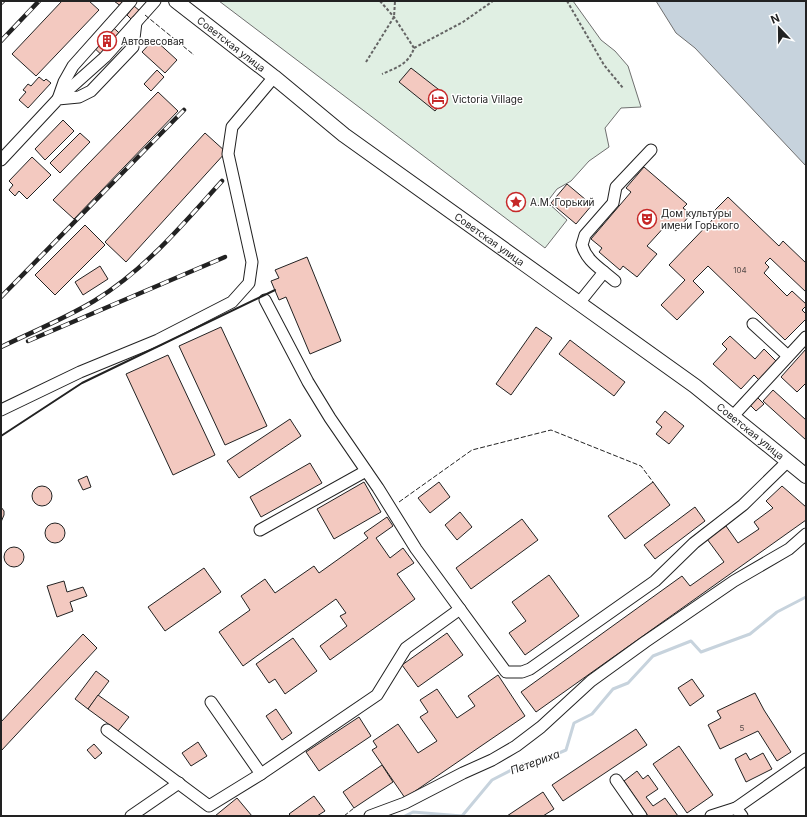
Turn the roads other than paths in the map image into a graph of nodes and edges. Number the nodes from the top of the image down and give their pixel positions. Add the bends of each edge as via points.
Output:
1 (131, 1) edge
2 (155, 1) edge
3 (176, 1) edge
4 (274, 77) junction
5 (58, 99) junction
6 (650, 150) dead end
7 (1, 160) edge
8 (604, 272) junction
9 (615, 280) dead end
10 (265, 300) dead end
11 (579, 303) junction
12 (753, 324) dead end
13 (806, 337) edge
14 (788, 356) junction
15 (1, 410) edge
16 (732, 416) junction
17 (788, 461) junction
18 (366, 470) junction
19 (806, 476) edge
20 (260, 530) dead end
21 (806, 534) edge
22 (460, 609) junction
23 (211, 702) dead end
24 (107, 730) dead end
25 (806, 759) edge
26 (260, 774) junction
27 (616, 780) dead end
28 (179, 783) junction
29 (739, 812) edge
30 (131, 816) edge
31 (370, 816) edge
32 (641, 816) edge
33 (711, 816) edge

1 - 5 street via 73,66
2 - 5 street via 97,66
3 - 4 main road, Советская улица
4 - 11 main road, Советская улица via 344,135
4 - 15 street via 232,127 228,154 252,262 249,283 232,302 172,333 80,372
5 - 7 street
6 - 8 street via 616,187 613,203 586,235 582,245 584,253
8 - 9 street
8 - 11 street
10 - 18 street via 308,382
11 - 16 main road, Советская улица via 695,386
12 - 14 street
13 - 14 street
14 - 16 street
16 - 17 main road, Советская улица
17 - 19 main road, Советская улица
17 - 22 street via 743,505 694,544 655,581 530,669 506,672
18 - 20 street
18 - 22 street via 416,549
21 - 31 street via 789,549 734,581 597,677 516,746 405,803
22 - 26 street via 406,648 377,695
23 - 26 street
24 - 28 street
25 - 29 street
26 - 28 street via 209,806
27 - 32 street
28 - 30 street
29 - 33 street

